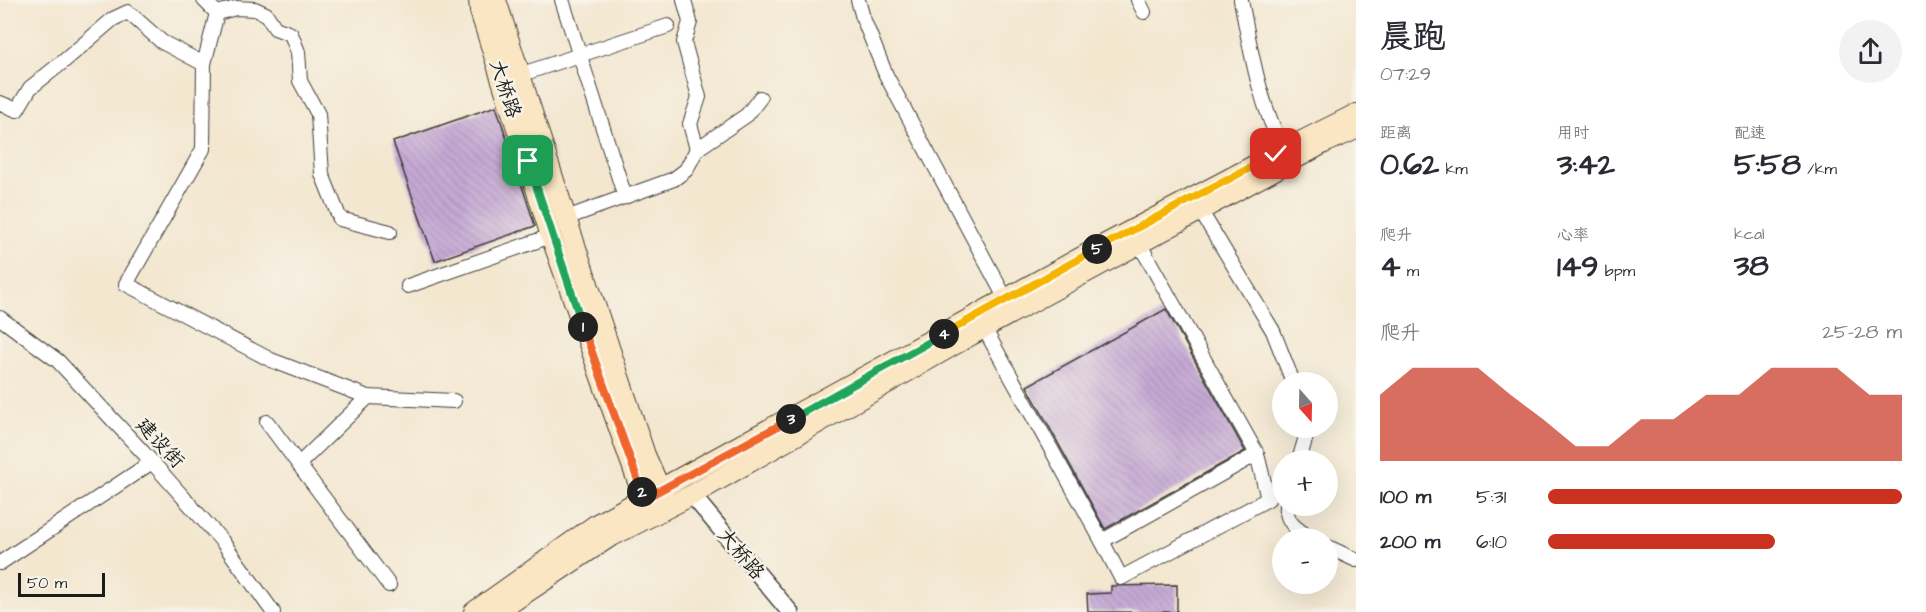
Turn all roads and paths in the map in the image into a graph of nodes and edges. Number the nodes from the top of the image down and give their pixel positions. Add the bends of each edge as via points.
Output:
1 (204, 0) edge
2 (479, 0) edge
3 (496, 0) edge
4 (562, 0) edge
5 (684, 0) edge
6 (858, 0) edge
7 (1241, 0) edge
8 (217, 13) junction
9 (668, 26) dead end
10 (580, 55) junction
11 (204, 64) junction
12 (519, 75) junction
13 (760, 98) dead end
14 (0, 103) edge
15 (1356, 114) edge
16 (1356, 129) edge
17 (697, 149) junction
18 (1287, 156) junction
19 (625, 197) junction
20 (1196, 204) junction
21 (566, 218) junction
22 (390, 232) dead end
23 (551, 236) junction
24 (1139, 243) junction
25 (408, 286) dead end
26 (1009, 306) junction
27 (0, 318) edge
28 (984, 328) junction
29 (1289, 372) edge
30 (368, 397) junction
31 (454, 401) dead end
32 (267, 422) dead end
33 (1257, 454) junction
34 (152, 462) junction
35 (300, 463) junction
36 (692, 495) junction
37 (657, 503) junction
38 (1288, 516) edge
39 (1298, 528) edge
40 (1102, 541) junction
41 (1338, 552) edge
42 (1356, 560) edge
43 (0, 563) edge
44 (389, 585) dead end
45 (273, 612) edge
46 (474, 612) edge
47 (497, 612) edge
48 (790, 612) edge

1 - 8 street
2 - 23 main road, 大桥路
3 - 12 main road
4 - 10 street
5 - 17 street via 690,22 684,42 699,97 690,124
6 - 26 street via 886,75
7 - 18 street via 1270,120
8 - 11 street
8 - 22 street via 255,9 266,14 275,28 291,34 298,52 300,81 318,114 322,174 340,219
9 - 10 street
10 - 12 street
10 - 19 street
11 - 14 street via 162,42 128,12 112,19 30,88 17,110
11 - 30 street via 203,150 126,284 271,360
12 - 21 main road
13 - 17 street via 747,115
15 - 18 main road
16 - 18 main road
17 - 19 street via 686,170 674,179
18 - 20 main road
19 - 21 street
20 - 24 main road
20 - 26 main road
20 - 29 street via 1273,331
21 - 37 main road via 645,454
23 - 25 street
23 - 37 main road, 大桥路
24 - 26 main road
24 - 33 street
26 - 28 main road
26 - 37 main road
27 - 34 street, 建设街 via 58,361
28 - 36 main road
28 - 40 street
30 - 31 street
30 - 35 street
32 - 35 street
33 - 40 street
33 - 40 street via 1268,499 1121,579
34 - 43 street
34 - 45 street, 建设街 via 222,541
35 - 44 street
36 - 37 main road
36 - 48 street, 大桥路
37 - 46 main road via 597,524
37 - 47 main road
38 - 39 street
41 - 42 street

